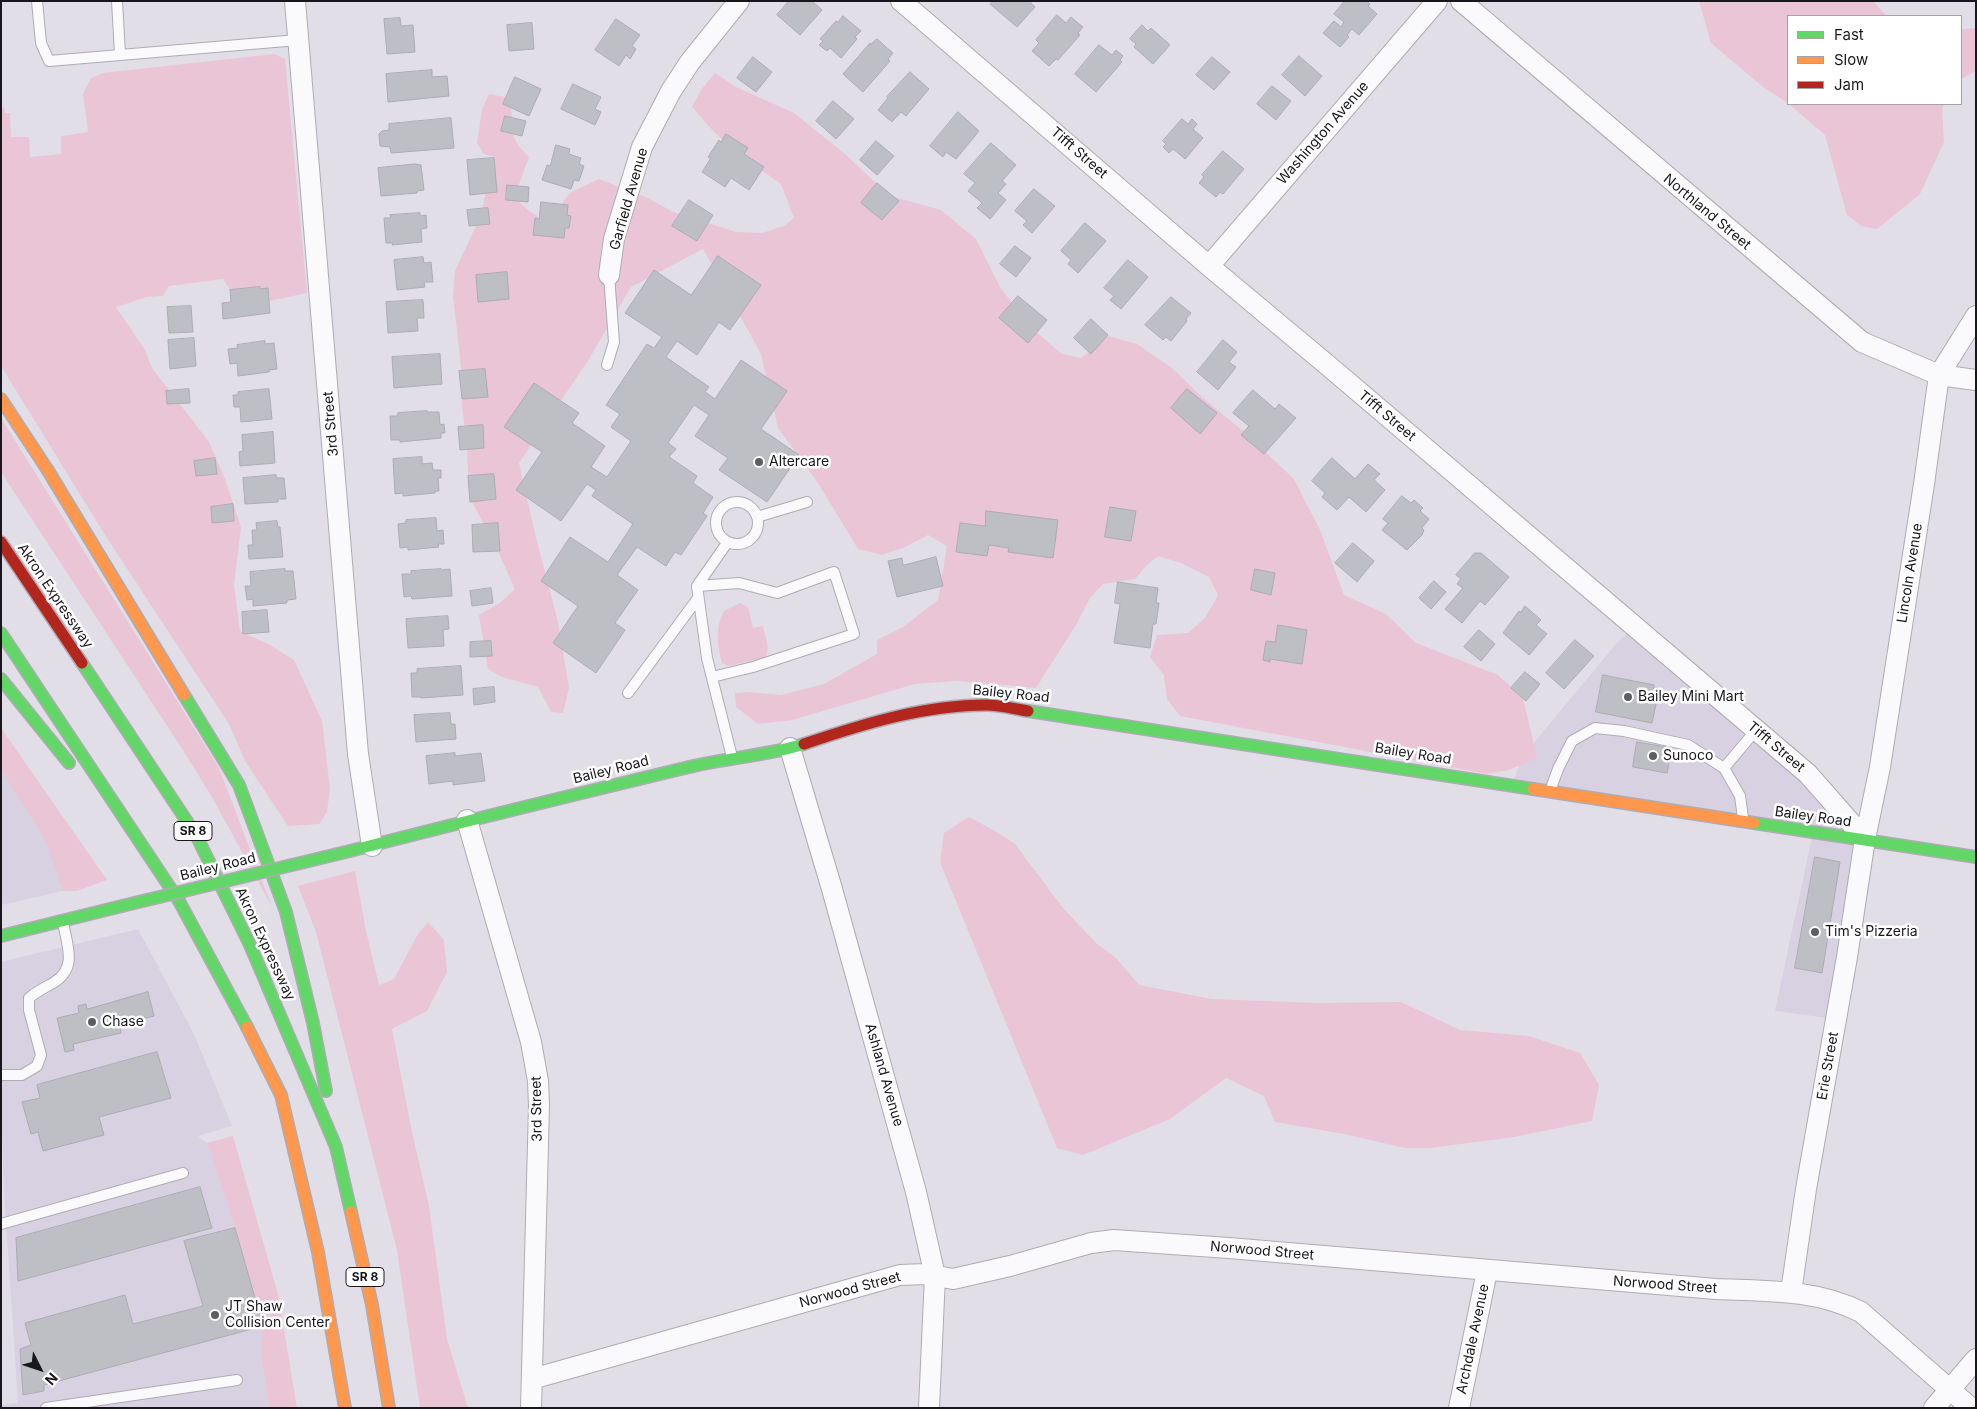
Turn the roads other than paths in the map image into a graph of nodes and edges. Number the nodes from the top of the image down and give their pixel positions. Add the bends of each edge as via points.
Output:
1 (38, 1) edge
2 (117, 1) edge
3 (295, 1) edge
4 (738, 1) edge
5 (901, 1) edge
6 (1437, 1) edge
7 (1461, 1) edge
8 (298, 40) junction
9 (120, 54) junction
10 (1208, 266) junction
11 (609, 275) joint
12 (1976, 316) edge
13 (606, 365) dead end
14 (1939, 375) junction
15 (1976, 380) edge
16 (1, 399) edge
17 (806, 502) dead end
18 (757, 517) junction
19 (1, 542) edge
20 (727, 543) junction
21 (697, 586) junction
22 (698, 598) junction
23 (1, 633) edge
24 (712, 677) junction
25 (1, 679) edge
26 (628, 693) dead end
27 (1756, 730) junction
28 (790, 748) junction
29 (732, 758) junction
30 (1724, 768) junction
31 (75, 771) dead end
32 (1550, 791) junction
33 (99, 802) dead end
34 (467, 820) junction
35 (1744, 822) junction
36 (1865, 840) junction
37 (372, 846) junction
38 (1976, 857) edge
39 (179, 901) junction
40 (63, 922) junction
41 (1, 936) edge
42 (1, 1075) edge
43 (336, 1147) junction
44 (183, 1173) dead end
45 (1, 1224) edge
46 (1487, 1270) junction
47 (935, 1276) junction
48 (1791, 1292) junction
49 (1976, 1359) edge
50 (532, 1379) junction
51 (237, 1380) dead end
52 (1950, 1389) junction
53 (46, 1408) edge
54 (344, 1408) edge
55 (390, 1408) edge
56 (531, 1408) edge
57 (929, 1408) edge
58 (1459, 1408) edge
59 (1934, 1408) edge
60 (1971, 1408) edge

1 - 9 lane via 41,43 49,61
2 - 9 lane
3 - 8 street, 3rd Street
4 - 11 street, Garfield Avenue via 690,62 642,147 614,239
5 - 10 street, Tifft Street
6 - 10 street, Washington Avenue
7 - 14 street, Northland Street via 1862,342
8 - 9 lane
8 - 37 street, 3rd Street via 358,754
10 - 27 street, Tifft Street
11 - 13 lane via 614,342
12 - 14 street, Lincoln Avenue
14 - 15 street, Northland Street
14 - 36 street, Lincoln Avenue via 1880,767
16 - 43 main road via 240,785 286,912 313,1023
17 - 18 lane
18 - 20 lane via 757,531 753,537 741,544
18 - 20 lane via 749,505 742,502 722,508 715,527 717,534
19 - 43 main road, Akron Expressway / SR 8 via 196,834 250,945
20 - 21 lane
21 - 22 lane
21 - 24 lane via 739,583 777,593 834,572 854,634
22 - 24 lane
22 - 26 lane
23 - 39 main road
24 - 29 lane
25 - 31 main road
27 - 30 lane
27 - 36 street, Tifft Street via 1808,774
28 - 29 main road, Bailey Road
28 - 32 main road, Bailey Road via 861,725 915,713 947,707 989,705
28 - 47 street, Ashland Avenue via 916,1192
29 - 34 main road, Bailey Road
30 - 32 lane via 1688,744 1595,728 1572,741
30 - 35 lane via 1740,796
32 - 35 main road, Bailey Road
33 - 39 main road
34 - 37 main road, Bailey Road
34 - 50 street, 3rd Street via 531,1042 538,1081
35 - 36 main road, Bailey Road
36 - 38 main road, Bailey Road
36 - 48 street, Erie Street
37 - 40 main road, Bailey Road, bridge
39 - 54 main road via 230,993 281,1096 318,1252
40 - 41 main road, Bailey Road
40 - 42 lane via 70,964 66,973 30,998 29,1010 41,1055 37,1066 22,1075
43 - 55 main road, Akron Expressway / SR 8 via 372,1305
44 - 45 lane
46 - 47 street, Norwood Street via 1114,1240 953,1279
46 - 48 street, Norwood Street
46 - 58 street, Archdale Avenue
47 - 50 street, Norwood Street via 900,1275
47 - 57 street, Ashland Avenue
48 - 52 street, Norwood Street via 1824,1297 1861,1312
49 - 52 street
50 - 56 street, 3rd Street
51 - 53 lane
52 - 59 street
52 - 60 street, Norwood Street

